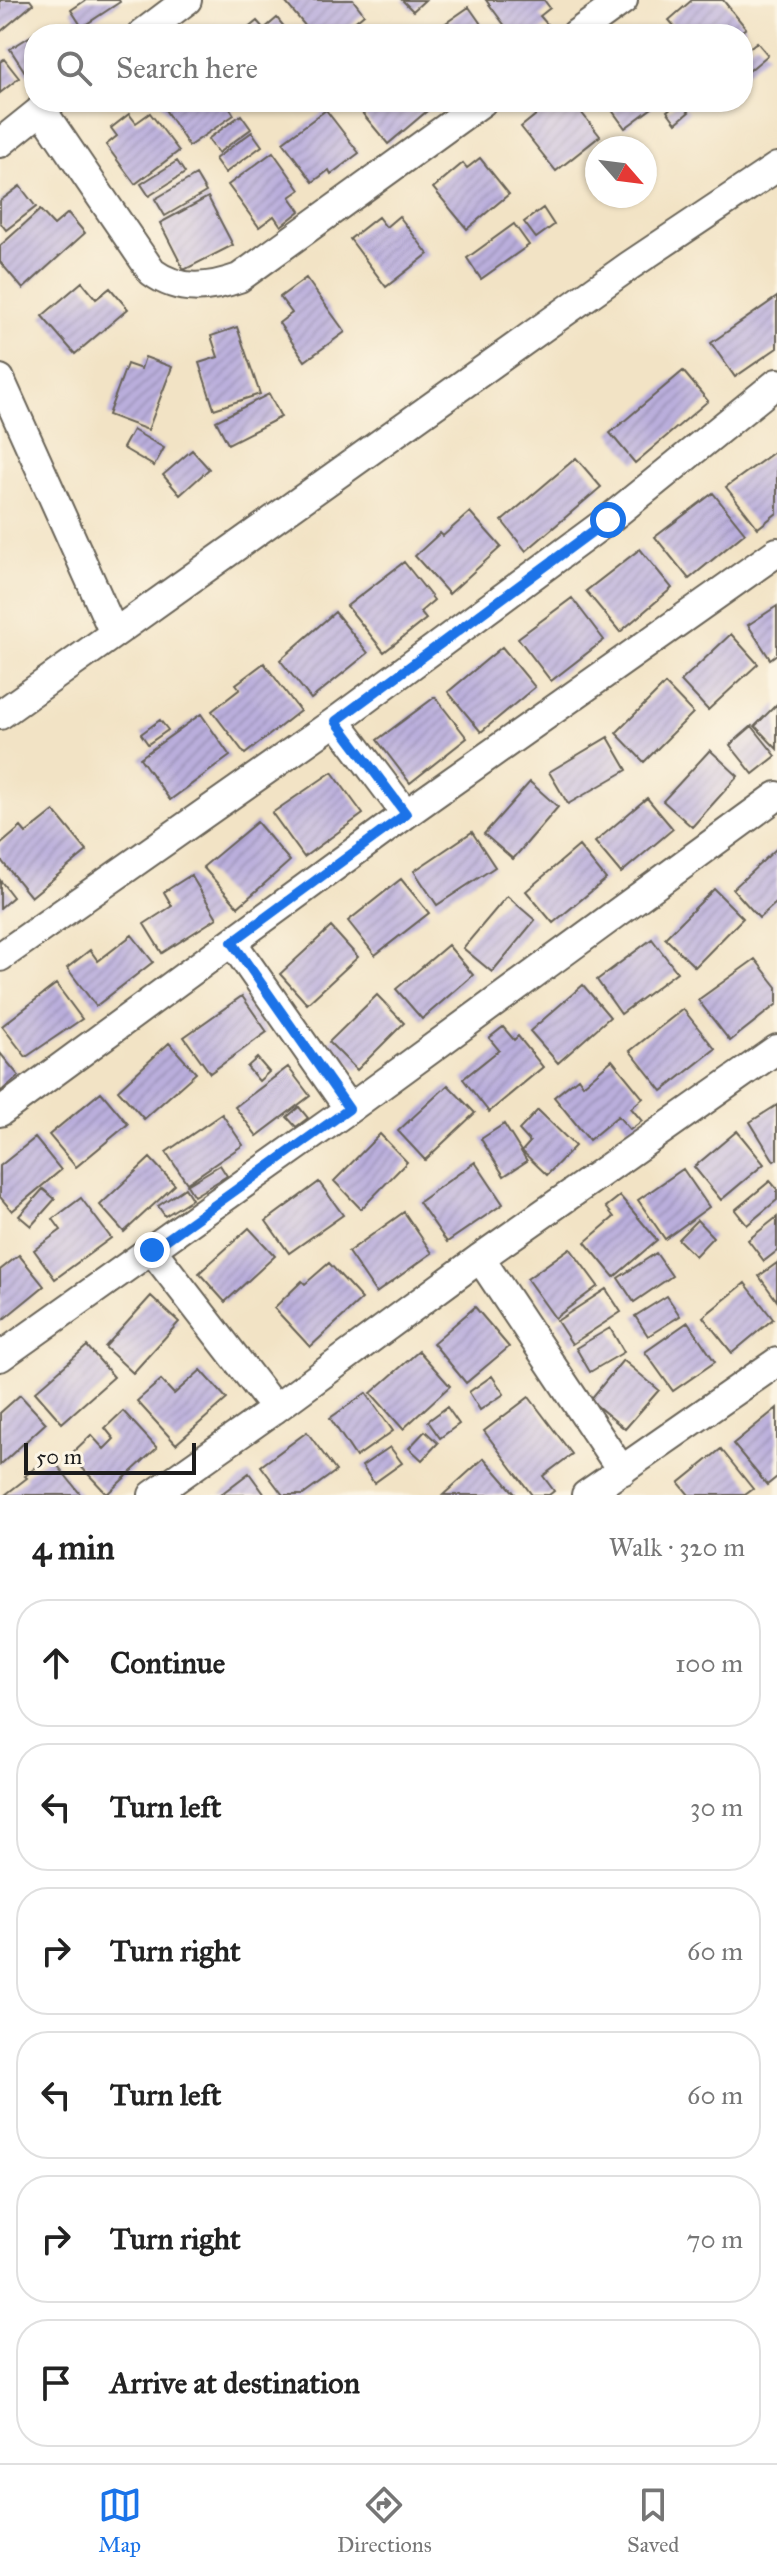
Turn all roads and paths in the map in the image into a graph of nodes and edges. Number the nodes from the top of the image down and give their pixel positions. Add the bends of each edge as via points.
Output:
1 (187, 0) edge
2 (623, 0) edge
3 (155, 24) edge
4 (590, 24) edge
5 (39, 112) edge
6 (50, 112) edge
7 (468, 112) edge
8 (0, 143) edge
9 (777, 167) edge
10 (0, 379) edge
11 (777, 383) edge
12 (777, 552) edge
13 (114, 633) junction
14 (0, 715) edge
15 (336, 721) junction
16 (777, 796) edge
17 (406, 814) junction
18 (232, 942) junction
19 (0, 957) edge
20 (777, 1049) edge
21 (349, 1109) junction
22 (0, 1112) edge
23 (152, 1250) junction
24 (480, 1258) junction
25 (0, 1357) edge
26 (777, 1362) edge
27 (275, 1409) junction
28 (622, 1471) junction
29 (153, 1495) edge
30 (586, 1495) edge

1 - 3 street
2 - 4 street
5 - 8 street
6 - 7 street via 152,272 190,288 216,287 239,278
9 - 13 street via 629,266
10 - 13 street
11 - 15 street via 608,520
12 - 17 street
13 - 14 street
15 - 17 street
15 - 19 street
16 - 21 street
17 - 18 street
18 - 21 street
18 - 22 street
20 - 24 street
21 - 23 street
23 - 25 street
23 - 27 street
24 - 27 street
24 - 28 street
26 - 28 street
27 - 29 street
28 - 30 street

